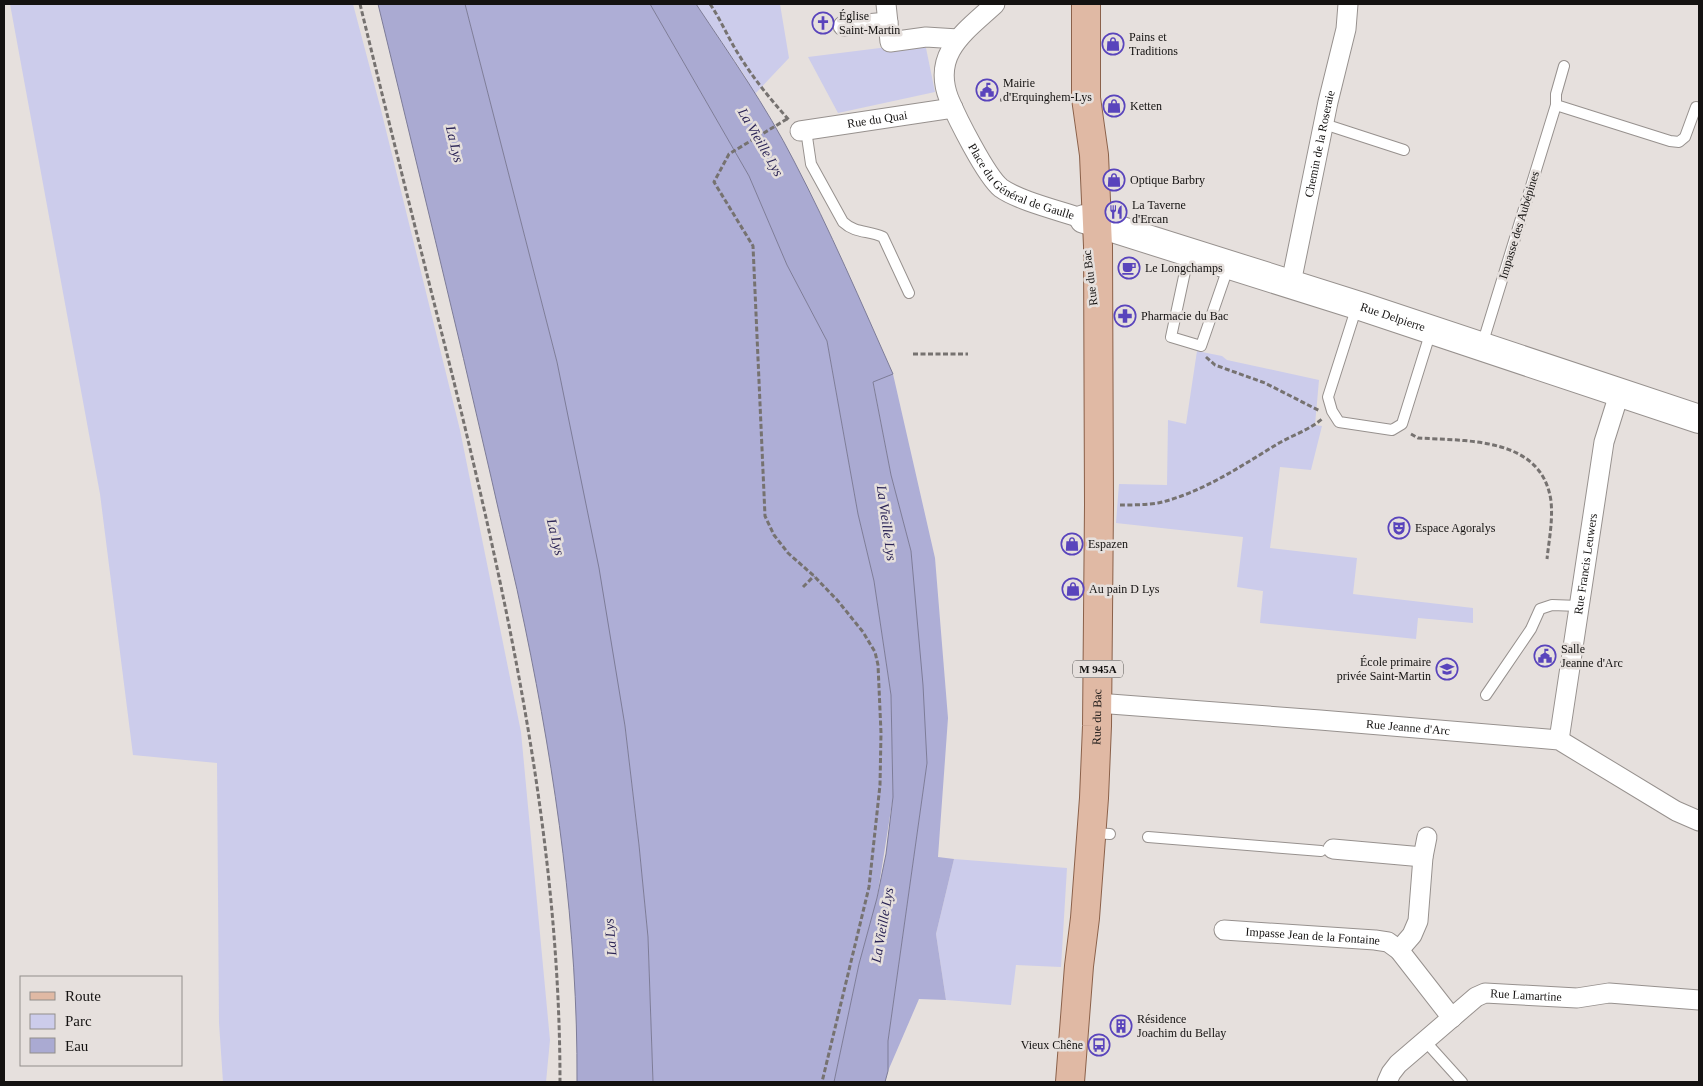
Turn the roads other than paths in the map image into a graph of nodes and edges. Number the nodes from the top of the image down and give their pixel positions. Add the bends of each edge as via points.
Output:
1 (996, 4) edge
2 (1070, 4) edge
3 (1086, 4) edge
4 (1348, 4) edge
5 (887, 13) edge
6 (843, 26) dead end
7 (958, 38) junction
8 (1564, 66) dead end
9 (1556, 105) junction
10 (1696, 107) dead end
11 (953, 108) junction
12 (1324, 124) junction
13 (798, 126) joint
14 (1404, 150) dead end
15 (1090, 221) junction
16 (1190, 252) junction
17 (1229, 264) junction
18 (1291, 284) junction
19 (909, 294) dead end
20 (1357, 305) junction
21 (1432, 329) junction
22 (1482, 346) junction
23 (1620, 391) junction
24 (1699, 419) edge
25 (1579, 606) junction
26 (1486, 695) dead end
27 (1097, 703) junction
28 (1559, 740) junction
29 (1699, 821) edge
30 (1148, 837) dead end
31 (1427, 837) dead end
32 (1327, 850) joint
33 (1423, 856) junction
34 (1086, 918) junction
35 (1224, 930) dead end
36 (1400, 950) junction
37 (1699, 1000) edge
38 (1452, 1018) junction
39 (1425, 1041) junction
40 (1070, 1082) edge
41 (1086, 1082) edge
42 (1387, 1082) edge
43 (1462, 1082) edge

1 - 7 street, Place du Général de Gaulle
2 - 15 main road, Place du Général de Gaulle / M 945A via 1070,99
3 - 15 main road, Place du Général de Gaulle / M 945A via 1086,98 1094,155
4 - 12 street, Chemin de la Roseraie via 1346,29
5 - 6 street
5 - 7 street via 890,42 926,37
7 - 11 street, Place du Général de Gaulle via 949,51 944,73 946,91
8 - 9 lane, Impasse des Aubépines
9 - 10 lane via 1679,142 1685,137
9 - 22 lane, Impasse des Aubépines
11 - 13 street, Rue du Quai
11 - 15 street, Place du Général de Gaulle via 989,174 1001,187
12 - 14 lane
12 - 18 street, Chemin de la Roseraie
13 - 19 lane via 811,164 843,222 859,232 884,237
15 - 16 street, Rue Delpierre
15 - 27 main road, Rue du Bac / M 945A via 1097,336
16 - 17 street, Rue Delpierre
16 - 17 lane via 1171,337 1201,346
17 - 18 street, Rue Delpierre
18 - 20 street, Rue Delpierre
20 - 21 street, Rue Delpierre
20 - 21 lane via 1328,396 1332,411 1340,422 1392,430 1402,424
21 - 22 street, Rue Delpierre
22 - 23 street, Rue Delpierre
23 - 24 street, Rue Delpierre
23 - 25 street, Rue Francis Leuwers via 1604,442
25 - 26 lane via 1552,605 1540,609 1531,629
25 - 28 street, Rue Francis Leuwers
27 - 28 street, Rue Jeanne d'Arc
27 - 34 main road, Rue du Bac / M 945A via 1096,757 1101,834
28 - 29 street, Rue Jeanne d'Arc via 1676,811
30 - 32 lane
31 - 33 street
32 - 33 street
33 - 36 street via 1418,921
34 - 40 main road, Rue du Bac / M 945A
34 - 41 main road, Rue du Bac / M 945A
35 - 36 street, Impasse Jean de la Fontaine via 1375,940 1388,942
36 - 38 street, Impasse Jean de la Fontaine
37 - 38 street, Rue Lamartine via 1609,993 1569,998 1489,992 1476,997
38 - 39 street, Rue Lamartine
39 - 42 street, Rue Lamartine via 1398,1064
39 - 43 lane

